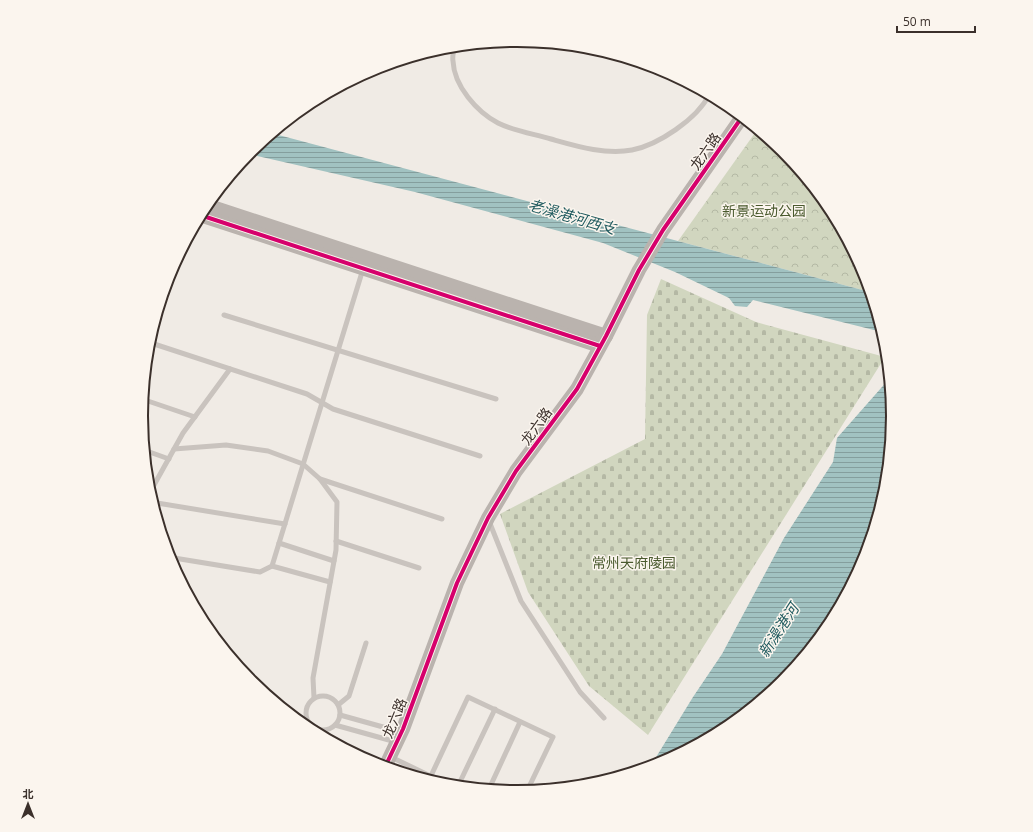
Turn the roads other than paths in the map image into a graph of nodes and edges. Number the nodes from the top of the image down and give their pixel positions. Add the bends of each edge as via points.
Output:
1 (454, 53) edge
2 (706, 99) edge
3 (739, 121) edge
4 (213, 207) edge
5 (207, 216) edge
6 (364, 268) junction
7 (224, 315) dead end
8 (603, 341) junction
9 (155, 344) edge
10 (338, 350) junction
11 (230, 369) junction
12 (496, 399) dead end
13 (148, 401) edge
14 (322, 403) junction
15 (195, 417) junction
16 (174, 449) junction
17 (149, 452) edge
18 (480, 456) dead end
19 (169, 459) junction
20 (303, 464) junction
21 (320, 479) junction
22 (154, 485) edge
23 (158, 503) edge
24 (488, 518) junction
25 (442, 519) dead end
26 (285, 524) junction
27 (336, 541) junction
28 (279, 543) junction
29 (177, 559) edge
30 (334, 561) junction
31 (272, 566) junction
32 (419, 568) dead end
33 (330, 582) junction
34 (366, 643) dead end
35 (314, 698) junction
36 (338, 705) junction
37 (495, 710) junction
38 (340, 715) junction
39 (604, 718) dead end
40 (309, 722) edge
41 (520, 722) junction
42 (335, 725) junction
43 (323, 731) edge
44 (399, 737) junction
45 (388, 762) edge
46 (432, 775) edge
47 (461, 781) edge
48 (491, 784) edge
49 (530, 784) edge

1 - 2 lane via 456,78 482,112 498,123 572,145 610,151 631,150 651,144 673,133
3 - 8 street, 龙六路 via 663,230 639,270
4 - 8 street
5 - 6 street
6 - 8 street
6 - 10 lane
7 - 10 lane
8 - 24 street, 龙六路 via 576,389 516,471
9 - 11 lane
10 - 12 lane
10 - 14 lane
11 - 14 lane via 307,394
11 - 15 lane
13 - 15 lane
14 - 18 lane via 333,410
14 - 20 lane
15 - 16 lane
16 - 19 lane
16 - 20 lane via 226,445 268,450
17 - 19 lane
19 - 22 lane
20 - 21 lane
20 - 26 lane
21 - 25 lane
21 - 27 lane via 337,502
23 - 26 lane
24 - 39 lane via 521,601 580,692
24 - 44 street, 龙六路 via 457,583
26 - 28 lane
27 - 30 lane
27 - 32 lane
28 - 30 lane
28 - 31 lane
29 - 31 lane via 260,572
30 - 33 lane
31 - 33 lane
33 - 35 lane via 312,678
34 - 36 lane via 349,696
35 - 36 lane via 326,696 335,700
35 - 40 lane via 306,713
36 - 38 lane
37 - 41 lane
37 - 46 lane via 468,697
37 - 47 lane
38 - 42 lane
38 - 44 lane
41 - 48 lane
41 - 49 lane via 553,737
42 - 43 lane
42 - 44 lane
44 - 45 street, 龙六路

